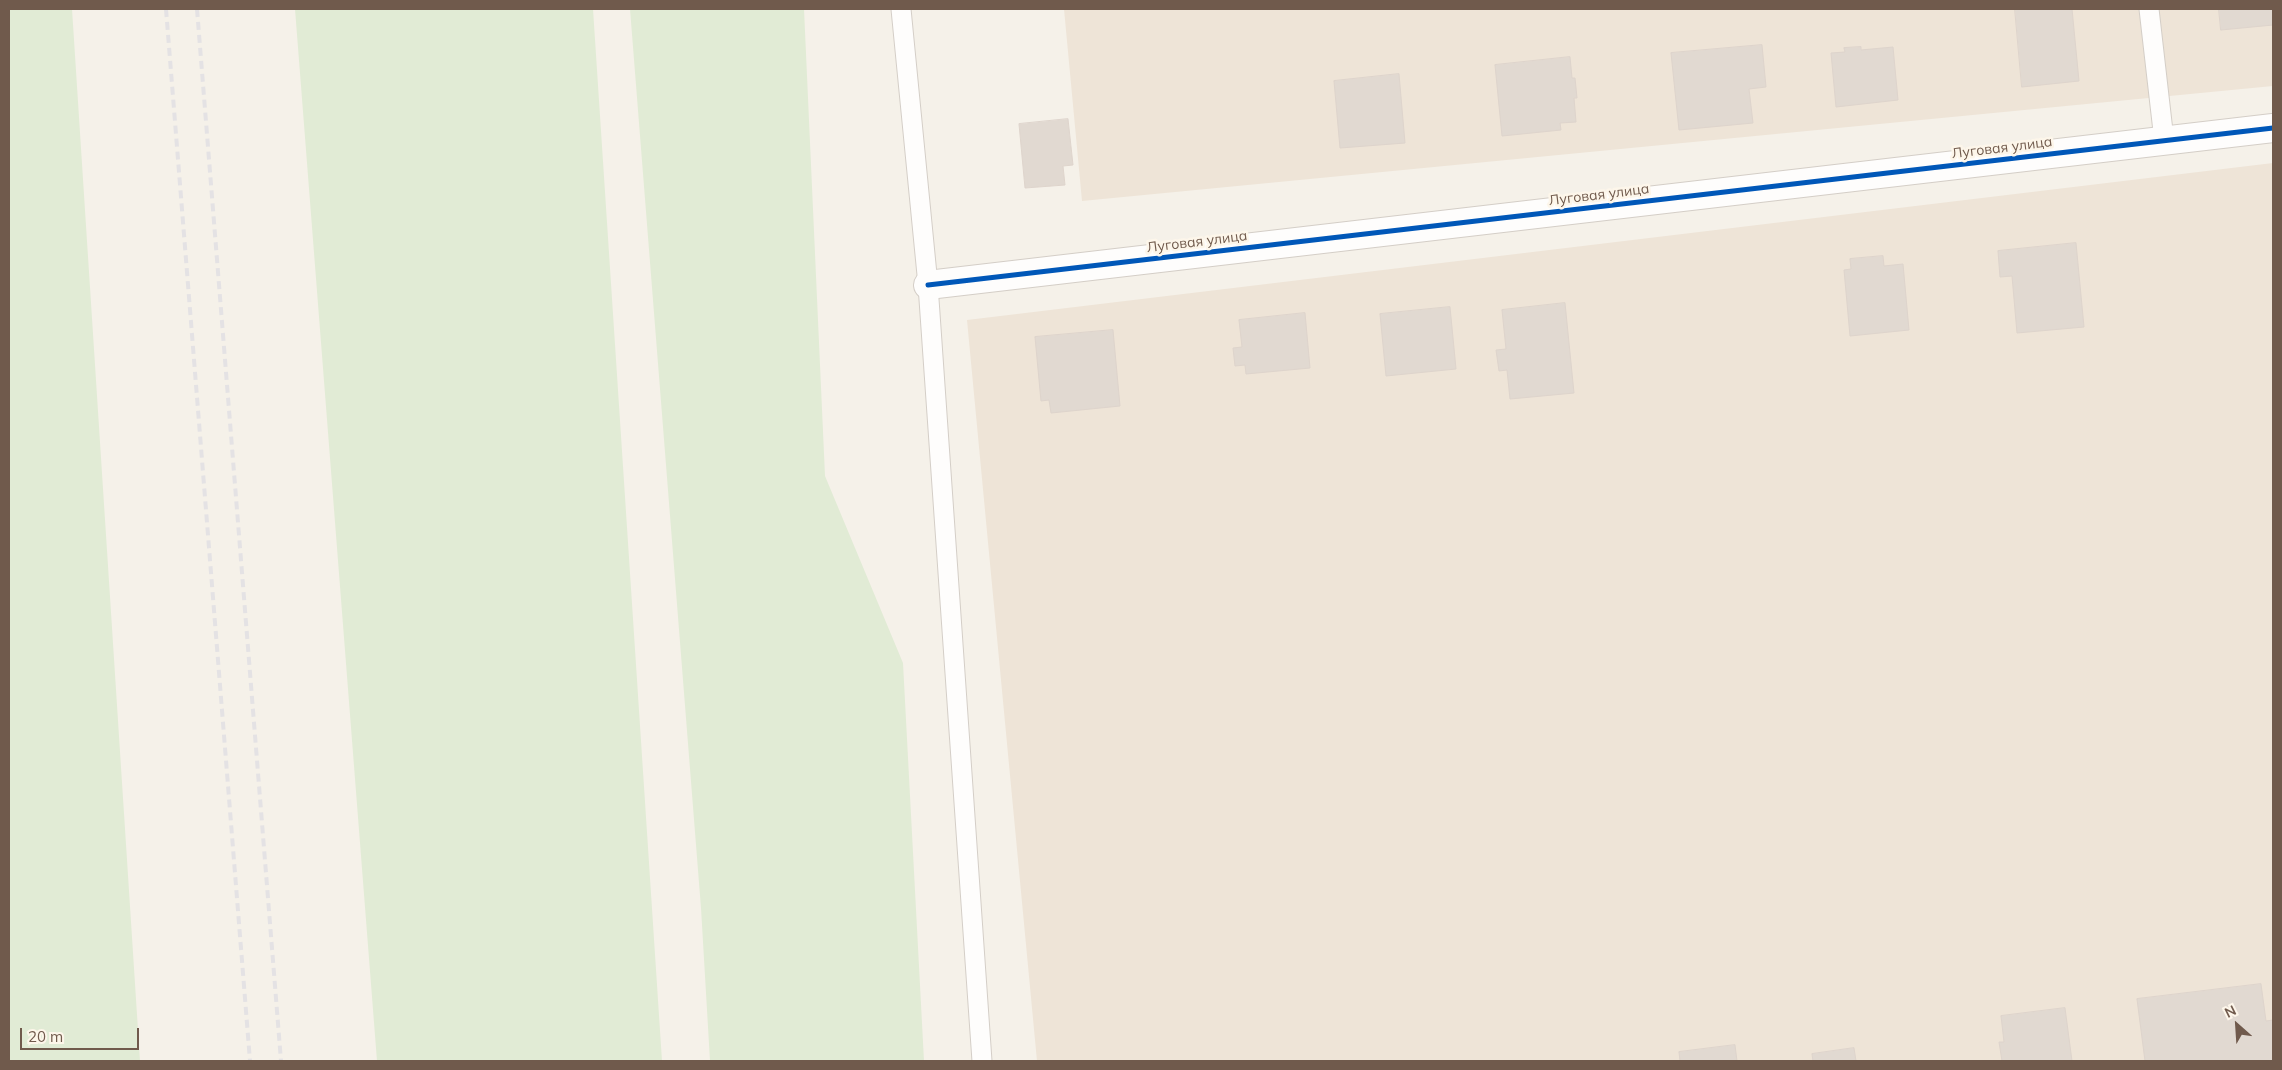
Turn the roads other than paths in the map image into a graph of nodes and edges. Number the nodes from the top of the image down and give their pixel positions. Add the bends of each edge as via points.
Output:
1 (901, 9) edge
2 (2149, 9) edge
3 (2273, 128) edge
4 (2164, 140) junction
5 (928, 285) junction
6 (982, 1061) edge

1 - 5 lane
2 - 4 lane
3 - 4 street, Луговая улица
4 - 5 street, Луговая улица
5 - 6 lane

